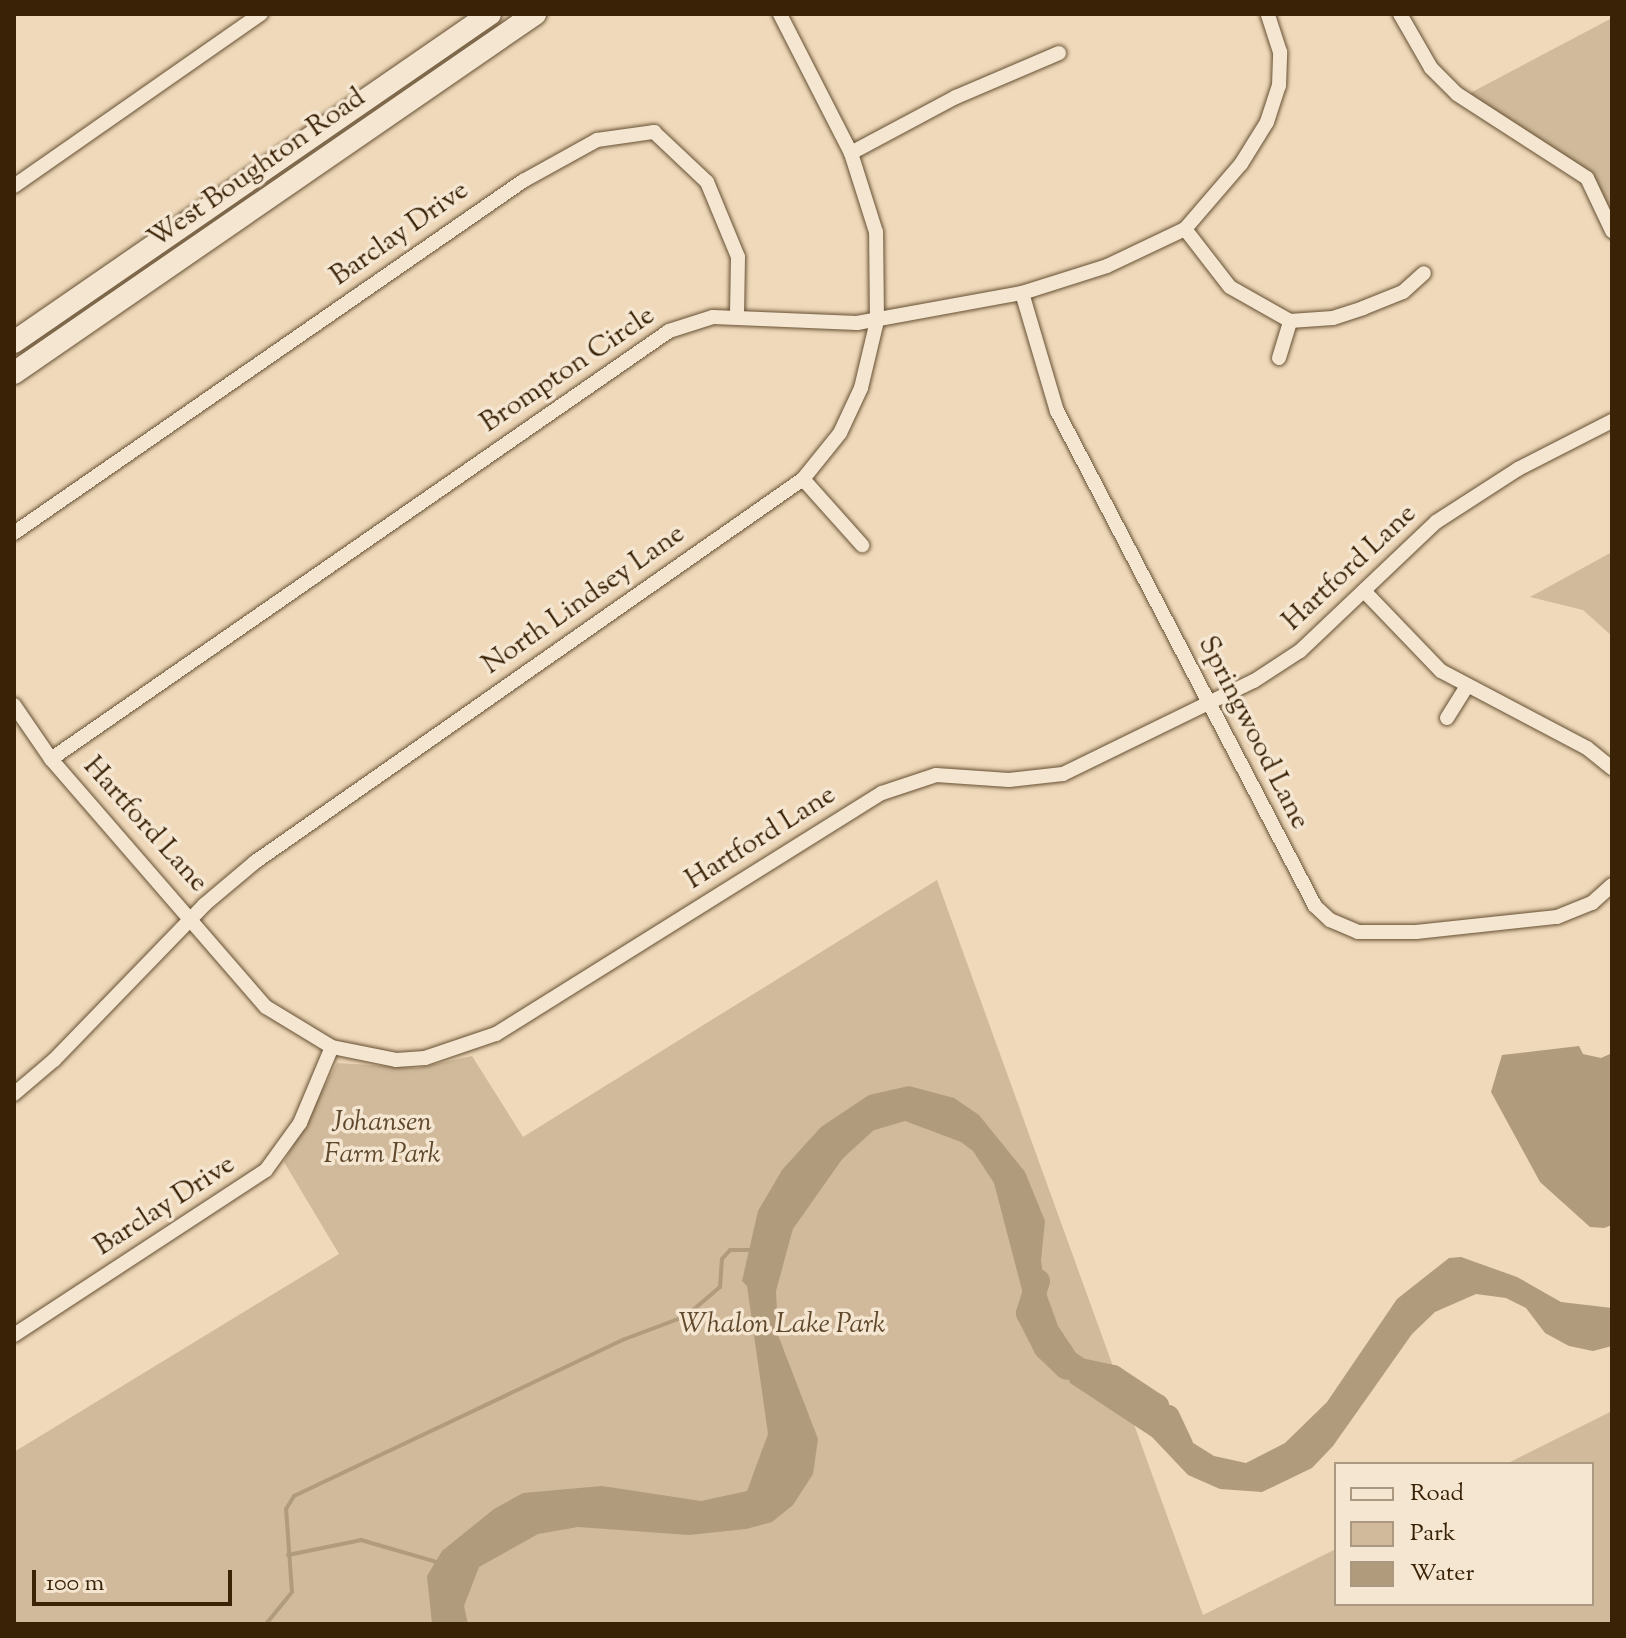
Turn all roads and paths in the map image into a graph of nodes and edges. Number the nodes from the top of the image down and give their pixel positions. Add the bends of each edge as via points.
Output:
1 (261, 14) edge
2 (490, 14) edge
3 (535, 14) edge
4 (780, 14) edge
5 (1268, 14) edge
6 (1400, 14) edge
7 (1059, 53) dead end
8 (851, 153) junction
9 (14, 186) edge
10 (1185, 229) junction
11 (1612, 231) edge
12 (1424, 273) dead end
13 (1022, 293) junction
14 (737, 317) junction
15 (877, 321) junction
16 (1290, 321) junction
17 (14, 342) edge
18 (1279, 358) dead end
19 (14, 373) edge
20 (1612, 421) edge
21 (803, 479) junction
22 (14, 533) edge
23 (862, 545) dead end
24 (1364, 591) junction
25 (1466, 687) junction
26 (1209, 702) junction
27 (14, 705) edge
28 (1447, 718) dead end
29 (51, 759) junction
30 (1612, 768) edge
31 (1612, 885) edge
32 (192, 916) junction
33 (332, 1047) junction
34 (14, 1094) edge
35 (14, 1335) edge

1 - 9 street
2 - 17 main road, West Boughton Road
3 - 19 main road, West Boughton Road
4 - 8 street, North Lindsey Lane
5 - 10 street, Brompton Circle via 1280,52 1279,86 1267,122 1241,164
6 - 11 street via 1431,68 1457,94 1587,178
7 - 8 street via 956,97
8 - 15 street, North Lindsey Lane via 876,232
10 - 13 street, Brompton Circle via 1107,266
10 - 16 street via 1230,287
12 - 16 street via 1403,292 1363,308
13 - 15 street, Brompton Circle
13 - 26 street, Springwood Lane via 1057,411
14 - 15 street, Brompton Circle via 818,324
14 - 22 street, Barclay Drive via 738,257 707,182 654,132 597,140 523,181
14 - 29 street, Brompton Circle via 692,321 646,345
15 - 21 street, North Lindsey Lane via 861,388 840,433
16 - 18 street
20 - 24 street, Hartford Lane via 1518,469 1436,522
21 - 23 street
21 - 32 street, North Lindsey Lane via 277,845
24 - 25 street via 1416,651
24 - 26 street, Hartford Lane via 1278,667
25 - 28 street
25 - 30 street via 1587,748
26 - 31 street, Springwood Lane via 1304,890 1315,906 1343,927 1376,935 1557,917 1592,903
26 - 33 street, Hartford Lane via 1063,774 1009,780 936,775 882,793 475,1045 396,1060
27 - 29 street, Hartford Lane
29 - 32 street, Hartford Lane
32 - 33 street, Hartford Lane via 266,1007
32 - 34 street, North Lindsey Lane via 54,1060
33 - 35 street, Barclay Drive via 300,1123 266,1170

